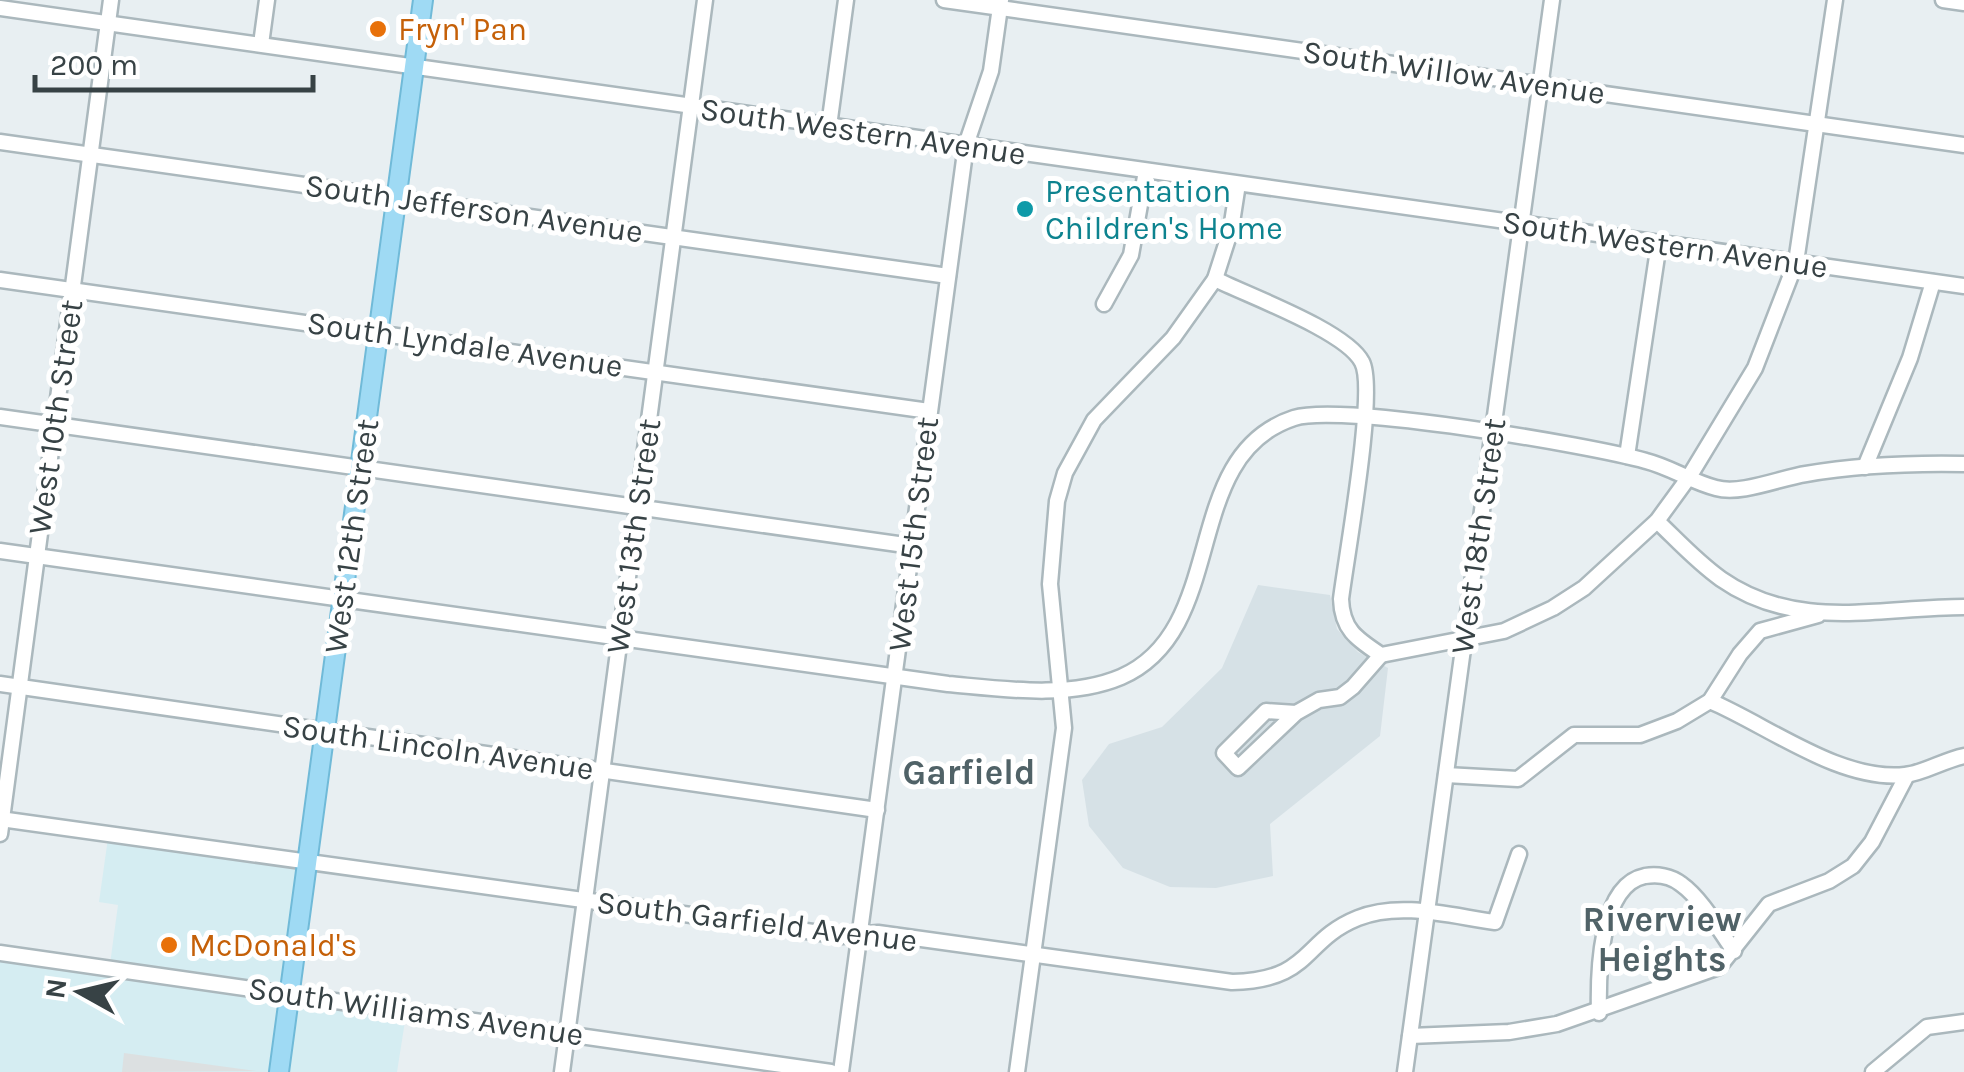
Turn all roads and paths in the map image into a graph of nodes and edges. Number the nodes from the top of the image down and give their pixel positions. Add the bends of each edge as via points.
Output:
1 (111, 0) edge
2 (267, 0) edge
3 (423, 0) edge
4 (705, 0) edge
5 (846, 0) edge
6 (944, 0) edge
7 (1552, 0) edge
8 (1835, 0) edge
9 (1943, 0) edge
10 (1964, 3) edge
11 (1000, 4) edge
12 (0, 8) edge
13 (108, 22) junction
14 (261, 44) junction
15 (414, 67) junction
16 (1540, 84) junction
17 (691, 106) junction
18 (1816, 124) junction
19 (829, 126) junction
20 (0, 142) edge
21 (966, 145) junction
22 (1964, 145) edge
23 (90, 155) junction
24 (1146, 170) junction
25 (1238, 184) junction
26 (397, 197) junction
27 (1520, 224) junction
28 (673, 236) junction
29 (1658, 243) junction
30 (1796, 262) junction
31 (948, 276) junction
32 (1216, 279) junction
33 (0, 280) edge
34 (1933, 282) junction
35 (1964, 286) edge
36 (72, 290) junction
37 (1104, 304) dead end
38 (379, 331) junction
39 (655, 371) junction
40 (930, 411) junction
41 (1364, 416) junction
42 (0, 417) edge
43 (54, 425) junction
44 (1492, 435) junction
45 (1628, 456) junction
46 (1964, 464) edge
47 (1865, 466) junction
48 (360, 468) junction
49 (1688, 477) junction
50 (636, 507) junction
51 (1657, 521) junction
52 (912, 546) junction
53 (0, 551) edge
54 (37, 556) junction
55 (342, 599) junction
56 (1964, 607) edge
57 (1818, 616) junction
58 (1465, 635) junction
59 (619, 638) junction
60 (1381, 655) junction
61 (894, 677) junction
62 (0, 684) edge
63 (20, 686) junction
64 (1064, 690) junction
65 (1710, 702) junction
66 (1296, 713) junction
67 (325, 731) junction
68 (1964, 756) edge
69 (602, 770) junction
70 (1446, 775) junction
71 (1907, 775) junction
72 (877, 810) junction
73 (1, 824) edge
74 (1519, 854) dead end
75 (307, 862) junction
76 (584, 900) junction
77 (1427, 913) junction
78 (861, 934) junction
79 (1734, 951) junction
80 (0, 953) edge
81 (1033, 956) junction
82 (289, 994) junction
83 (1599, 1013) junction
84 (1964, 1022) edge
85 (567, 1032) junction
86 (1410, 1036) junction
87 (278, 1072) edge
88 (562, 1072) edge
89 (831, 1072) edge
90 (842, 1072) edge
91 (1017, 1072) edge
92 (1405, 1072) edge
93 (1873, 1072) edge

1 - 13 street, West 10th Street
2 - 14 street
3 - 15 main road, West 12th Street
4 - 17 street, West 13th Street
5 - 19 street
6 - 11 street, South Willow Avenue
7 - 16 street, West 18th Street
8 - 18 street
9 - 10 street
11 - 16 street, South Willow Avenue
11 - 21 street, West 15th Street via 991,71
12 - 13 street, South Western Avenue
13 - 14 street, South Western Avenue
13 - 23 street, West 10th Street
14 - 15 street, South Western Avenue
15 - 17 street, South Western Avenue
15 - 26 main road, West 12th Street
16 - 18 street, South Willow Avenue
16 - 27 street, West 18th Street
17 - 19 street, South Western Avenue
17 - 28 street, West 13th Street
18 - 22 street, South Willow Avenue
18 - 30 street
19 - 21 street, South Western Avenue
20 - 23 street, South Jefferson Avenue
21 - 24 street, South Western Avenue
21 - 31 street, West 15th Street
23 - 26 street, South Jefferson Avenue
23 - 36 street, West 10th Street
24 - 25 street, South Western Avenue
24 - 37 street via 1131,255
25 - 27 street, South Western Avenue
25 - 32 street
26 - 28 street, South Jefferson Avenue
26 - 38 main road, West 12th Street
27 - 29 street, South Western Avenue
27 - 44 street, West 18th Street
28 - 31 street, South Jefferson Avenue
28 - 39 street, West 13th Street
29 - 30 street, South Western Avenue
29 - 45 street
30 - 34 street, South Western Avenue
30 - 49 street via 1755,368
31 - 40 street, West 15th Street
32 - 41 street via 1347,345 1362,360 1367,378
32 - 64 street via 1173,338 1094,420 1066,473 1050,550
33 - 36 street, South Lyndale Avenue
34 - 35 street, South Western Avenue
34 - 47 street
36 - 38 street, South Lyndale Avenue
36 - 43 street, West 10th Street
38 - 39 street, South Lyndale Avenue
38 - 48 main road, West 12th Street
39 - 40 street, South Lyndale Avenue
39 - 50 street, West 13th Street
40 - 52 street, West 15th Street
41 - 44 street
41 - 60 street via 1342,613 1356,640
41 - 64 street via 1294,418 1250,446 1226,481 1172,635 1132,671
42 - 43 street
43 - 48 street
43 - 54 street, West 10th Street
44 - 45 street
44 - 58 street, West 18th Street
45 - 49 street
46 - 47 street
47 - 49 street via 1720,490
48 - 50 street
48 - 55 main road, West 12th Street
49 - 51 street
50 - 52 street
50 - 59 street, West 13th Street
51 - 57 street via 1722,580
51 - 58 street via 1553,608 1504,631
52 - 61 street, West 15th Street
53 - 54 street
54 - 55 street
54 - 63 street, West 10th Street
55 - 59 street
55 - 67 main road, West 12th Street
56 - 57 street
57 - 65 street via 1760,631
58 - 60 street
58 - 70 street, West 18th Street
59 - 61 street
59 - 69 street, West 13th Street
60 - 66 street via 1340,697
61 - 64 street
61 - 72 street, West 15th Street
62 - 63 street, South Lincoln Avenue
63 - 67 street, South Lincoln Avenue
63 - 73 street, West 10th Street
64 - 81 street
65 - 70 street via 1640,736 1574,735 1518,779
65 - 71 street via 1836,762
66 - 66 street via 1238,768 1224,754 1266,711
67 - 69 street, South Lincoln Avenue
67 - 75 main road, West 12th Street
68 - 71 street
69 - 72 street, South Lincoln Avenue
69 - 76 street, West 13th Street
70 - 77 street, West 18th Street
71 - 79 street via 1853,866 1768,904
72 - 78 street, West 15th Street
73 - 75 street, South Garfield Avenue
74 - 77 street, South Garfield Avenue via 1495,922
75 - 76 street, South Garfield Avenue
75 - 82 main road, West 12th Street
76 - 78 street, South Garfield Avenue
76 - 85 street, West 13th Street
77 - 81 street, South Garfield Avenue via 1386,910 1357,918 1300,965 1252,982
77 - 86 street, West 18th Street
78 - 81 street, South Garfield Avenue
78 - 90 street, West 15th Street
79 - 83 street via 1719,968
79 - 83 street via 1686,886 1664,876 1634,879 1610,910
80 - 82 street, South Williams Avenue
81 - 91 street
82 - 85 street, South Williams Avenue
82 - 87 main road, West 12th Street
83 - 86 street via 1509,1032
84 - 93 street via 1927,1027
85 - 88 street, West 13th Street
85 - 89 street, South Williams Avenue
86 - 92 street, West 18th Street

